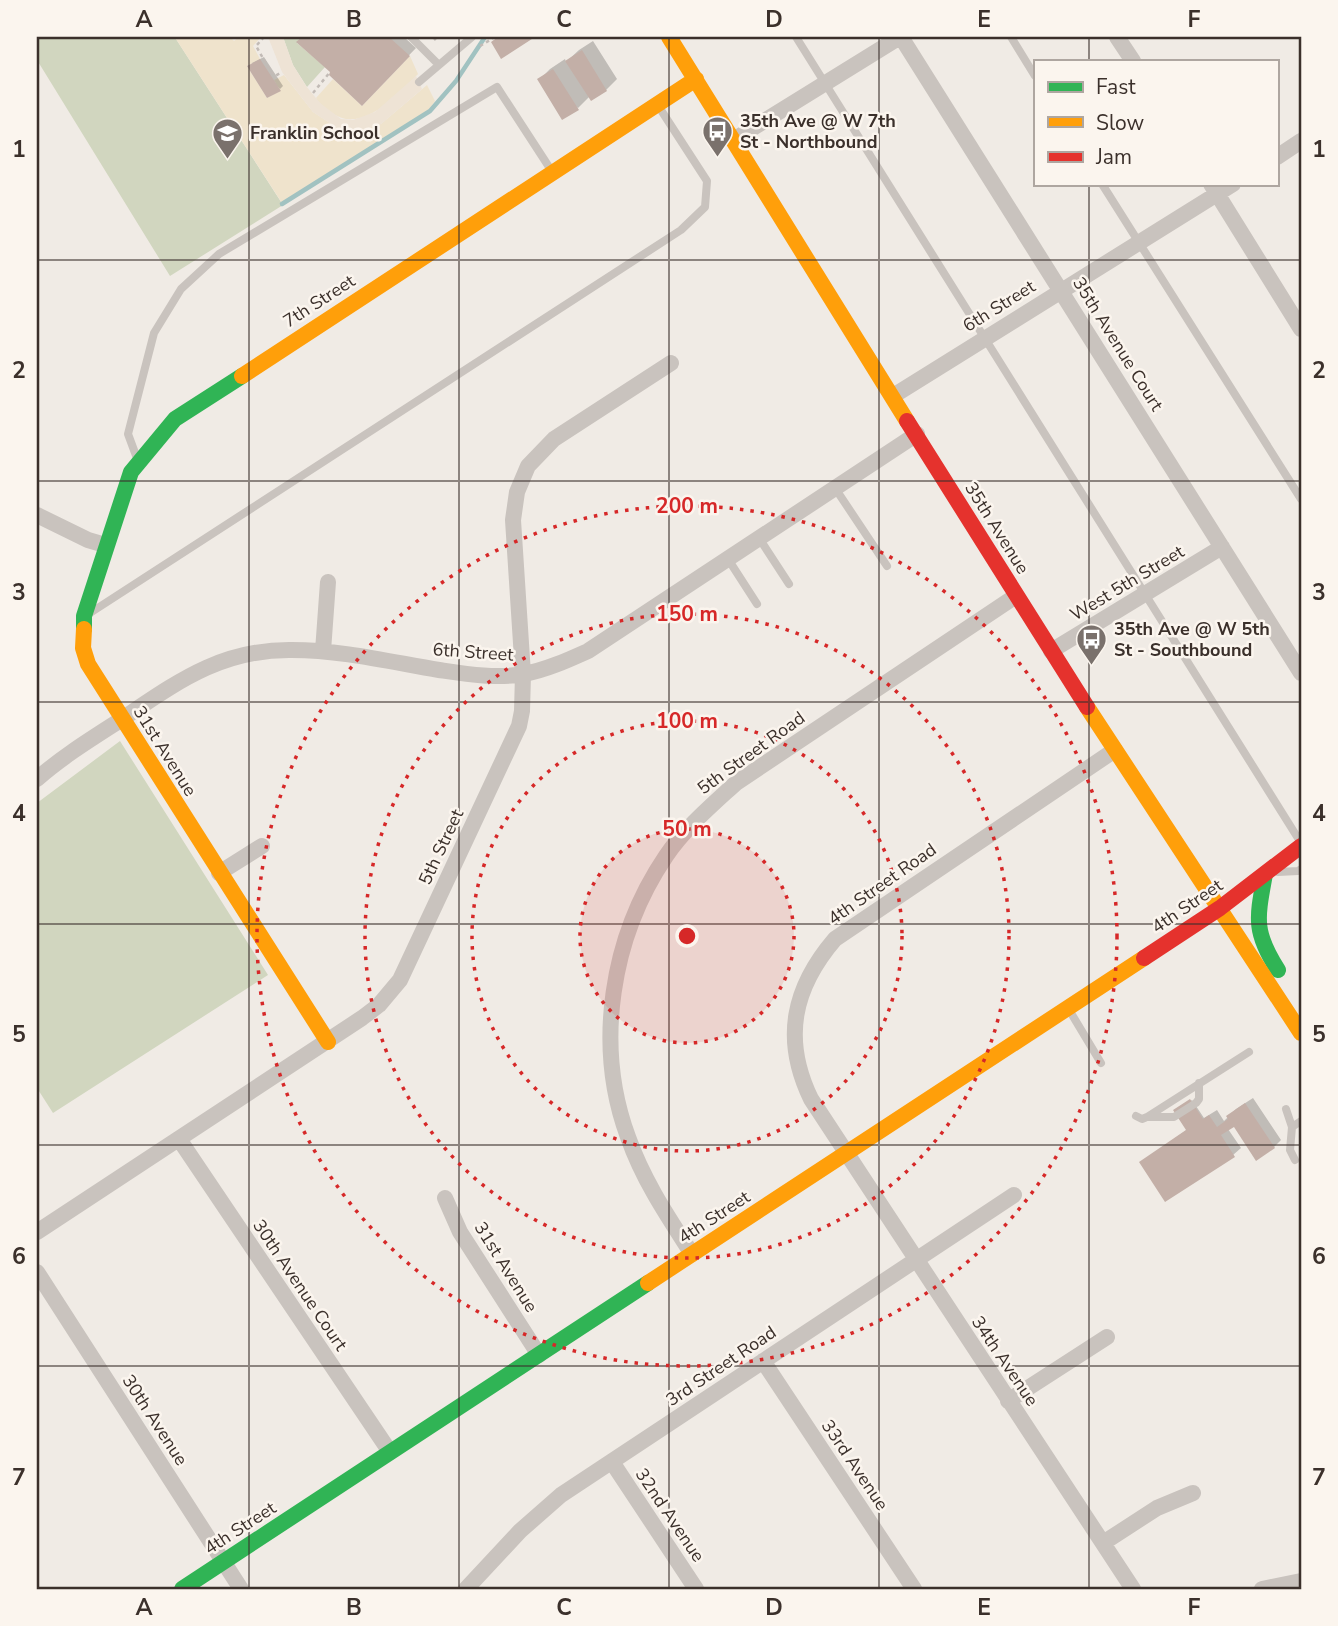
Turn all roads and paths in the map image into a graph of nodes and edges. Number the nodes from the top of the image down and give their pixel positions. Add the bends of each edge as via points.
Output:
1 (264, 37) edge
2 (411, 37) edge
3 (472, 37) edge
4 (669, 37) edge
5 (796, 37) edge
6 (900, 37) edge
7 (1011, 37) edge
8 (1117, 37) edge
9 (1132, 60) edge
10 (439, 65) junction
11 (282, 72) dead end
12 (330, 72) dead end
13 (1034, 74) edge
14 (696, 79) junction
15 (419, 82) dead end
16 (825, 83) junction
17 (313, 93) dead end
18 (657, 104) junction
19 (735, 139) junction
20 (1301, 141) edge
21 (1278, 156) edge
22 (552, 173) junction
23 (1103, 186) edge
24 (1214, 189) edge
25 (1138, 242) junction
26 (1061, 290) junction
27 (1301, 329) edge
28 (984, 339) junction
29 (671, 363) dead end
30 (893, 396) junction
31 (917, 434) junction
32 (138, 462) junction
33 (835, 488) junction
34 (1301, 499) edge
35 (37, 515) edge
36 (759, 538) junction
37 (105, 545) junction
38 (1222, 547) junction
39 (727, 559) junction
40 (887, 566) dead end
41 (328, 582) dead end
42 (789, 584) dead end
43 (1146, 594) junction
44 (1016, 596) junction
45 (757, 604) dead end
46 (84, 616) junction
47 (83, 648) joint
48 (323, 651) junction
49 (1051, 651) junction
50 (1301, 673) edge
51 (523, 674) junction
52 (121, 719) junction
53 (1115, 750) junction
54 (37, 779) edge
55 (1301, 845) edge
56 (262, 846) dead end
57 (1301, 869) edge
58 (219, 873) junction
59 (1267, 873) junction
60 (1220, 908) junction
61 (1068, 1008) junction
62 (1287, 1010) junction
63 (1301, 1033) edge
64 (327, 1042) junction
65 (1249, 1052) dead end
66 (1101, 1063) dead end
67 (1199, 1083) junction
68 (1286, 1108) dead end
69 (1136, 1116) dead end
70 (1147, 1117) junction
71 (1301, 1121) edge
72 (1292, 1127) junction
73 (178, 1139) junction
74 (846, 1153) junction
75 (1295, 1160) dead end
76 (1014, 1195) dead end
77 (445, 1198) dead end
78 (37, 1232) edge
79 (692, 1254) junction
80 (915, 1260) junction
81 (37, 1272) edge
82 (1107, 1337) dead end
83 (539, 1355) junction
84 (763, 1362) junction
85 (1008, 1401) junction
86 (390, 1452) junction
87 (612, 1462) junction
88 (1193, 1493) dead end
89 (1103, 1543) junction
90 (223, 1562) junction
91 (1301, 1581) edge
92 (182, 1589) edge
93 (241, 1589) edge
94 (466, 1589) edge
95 (696, 1589) edge
96 (914, 1589) edge
97 (1133, 1589) edge
98 (1262, 1589) edge

1 - 11 path via 256,46 271,73
2 - 10 lane
3 - 10 lane
4 - 14 main road, 35th Avenue
5 - 16 lane
6 - 16 street
6 - 26 street, 35th Avenue Court
7 - 13 lane
8 - 9 street
10 - 15 lane
12 - 17 path
14 - 18 main road, 7th Street
14 - 19 main road, 35th Avenue
16 - 19 street
16 - 28 lane
18 - 22 main road, 7th Street
18 - 46 lane via 706,181 705,207 681,230
19 - 30 main road, 35th Avenue
20 - 21 street
22 - 32 main road, 7th Street via 175,419
22 - 32 lane via 497,87 219,254 181,289 154,333 128,434
23 - 25 lane
24 - 25 street, 6th Street
24 - 27 street
25 - 26 street, 6th Street
25 - 34 lane
26 - 28 street, 6th Street
26 - 38 street, 35th Avenue Court
28 - 30 street, 6th Street
28 - 43 lane
29 - 51 street, 5th Street via 554,439 528,466 517,492 513,520
30 - 31 main road, 35th Avenue
31 - 33 street, 6th Street
31 - 44 main road, 35th Avenue
32 - 37 main road, 7th Street
33 - 36 street, 6th Street
33 - 40 lane
35 - 37 street
36 - 39 street, 6th Street
36 - 42 lane
37 - 46 main road, 7th Street
38 - 43 street, West 5th Street
38 - 50 street, 35th Avenue Court
39 - 45 lane
39 - 51 street, 6th Street via 588,651
41 - 48 street
43 - 49 street, West 5th Street
43 - 55 lane
44 - 49 main road, 35th Avenue
44 - 79 street, 5th Street Road via 736,783 697,818 666,856 632,917 614,984 612,1071 627,1136 649,1185
46 - 47 main road, 7th Street
47 - 52 main road, 31st Avenue
48 - 51 street, 6th Street via 463,674
48 - 52 street, 6th Street via 265,651 201,668
49 - 53 main road, 35th Avenue
51 - 64 street, 5th Street via 519,726 400,981 379,1005
52 - 54 street, 6th Street
52 - 58 main road, 31st Avenue
53 - 60 main road, 35th Avenue
53 - 74 street, 4th Street Road via 846,930 816,961 797,1003 797,1059 811,1099
55 - 59 main road, 4th Street
56 - 58 street
57 - 59 lane
58 - 64 main road, 31st Avenue
59 - 60 main road, 4th Street
59 - 62 main road via 1259,933 1292,992
60 - 61 main road, 4th Street
60 - 62 main road, 35th Avenue
61 - 66 lane
61 - 74 main road, 4th Street
62 - 63 main road, 35th Avenue
64 - 73 street, 5th Street
65 - 67 lane
67 - 70 lane
67 - 70 lane via 1196,1103 1170,1119
68 - 72 lane
69 - 70 lane
71 - 72 lane
72 - 75 lane via 1290,1150
73 - 78 street, 5th Street
73 - 86 street, 30th Avenue Court
74 - 79 main road, 4th Street
74 - 80 street, 34th Avenue
76 - 80 street, 3rd Street Road
77 - 83 street, 31st Avenue via 460,1232
79 - 83 main road, 4th Street
80 - 84 street, 3rd Street Road
80 - 85 street, 34th Avenue
81 - 90 street, 30th Avenue
82 - 85 street
83 - 86 main road, 4th Street
84 - 87 street, 3rd Street Road
84 - 96 street, 33rd Avenue
85 - 89 street, 34th Avenue
86 - 90 main road, 4th Street
87 - 94 street, 3rd Street Road via 561,1495
87 - 95 street, 32nd Avenue
88 - 89 street via 1157,1508
89 - 97 street, 34th Avenue
90 - 92 main road, 4th Street
90 - 93 street, 30th Avenue
91 - 98 street

